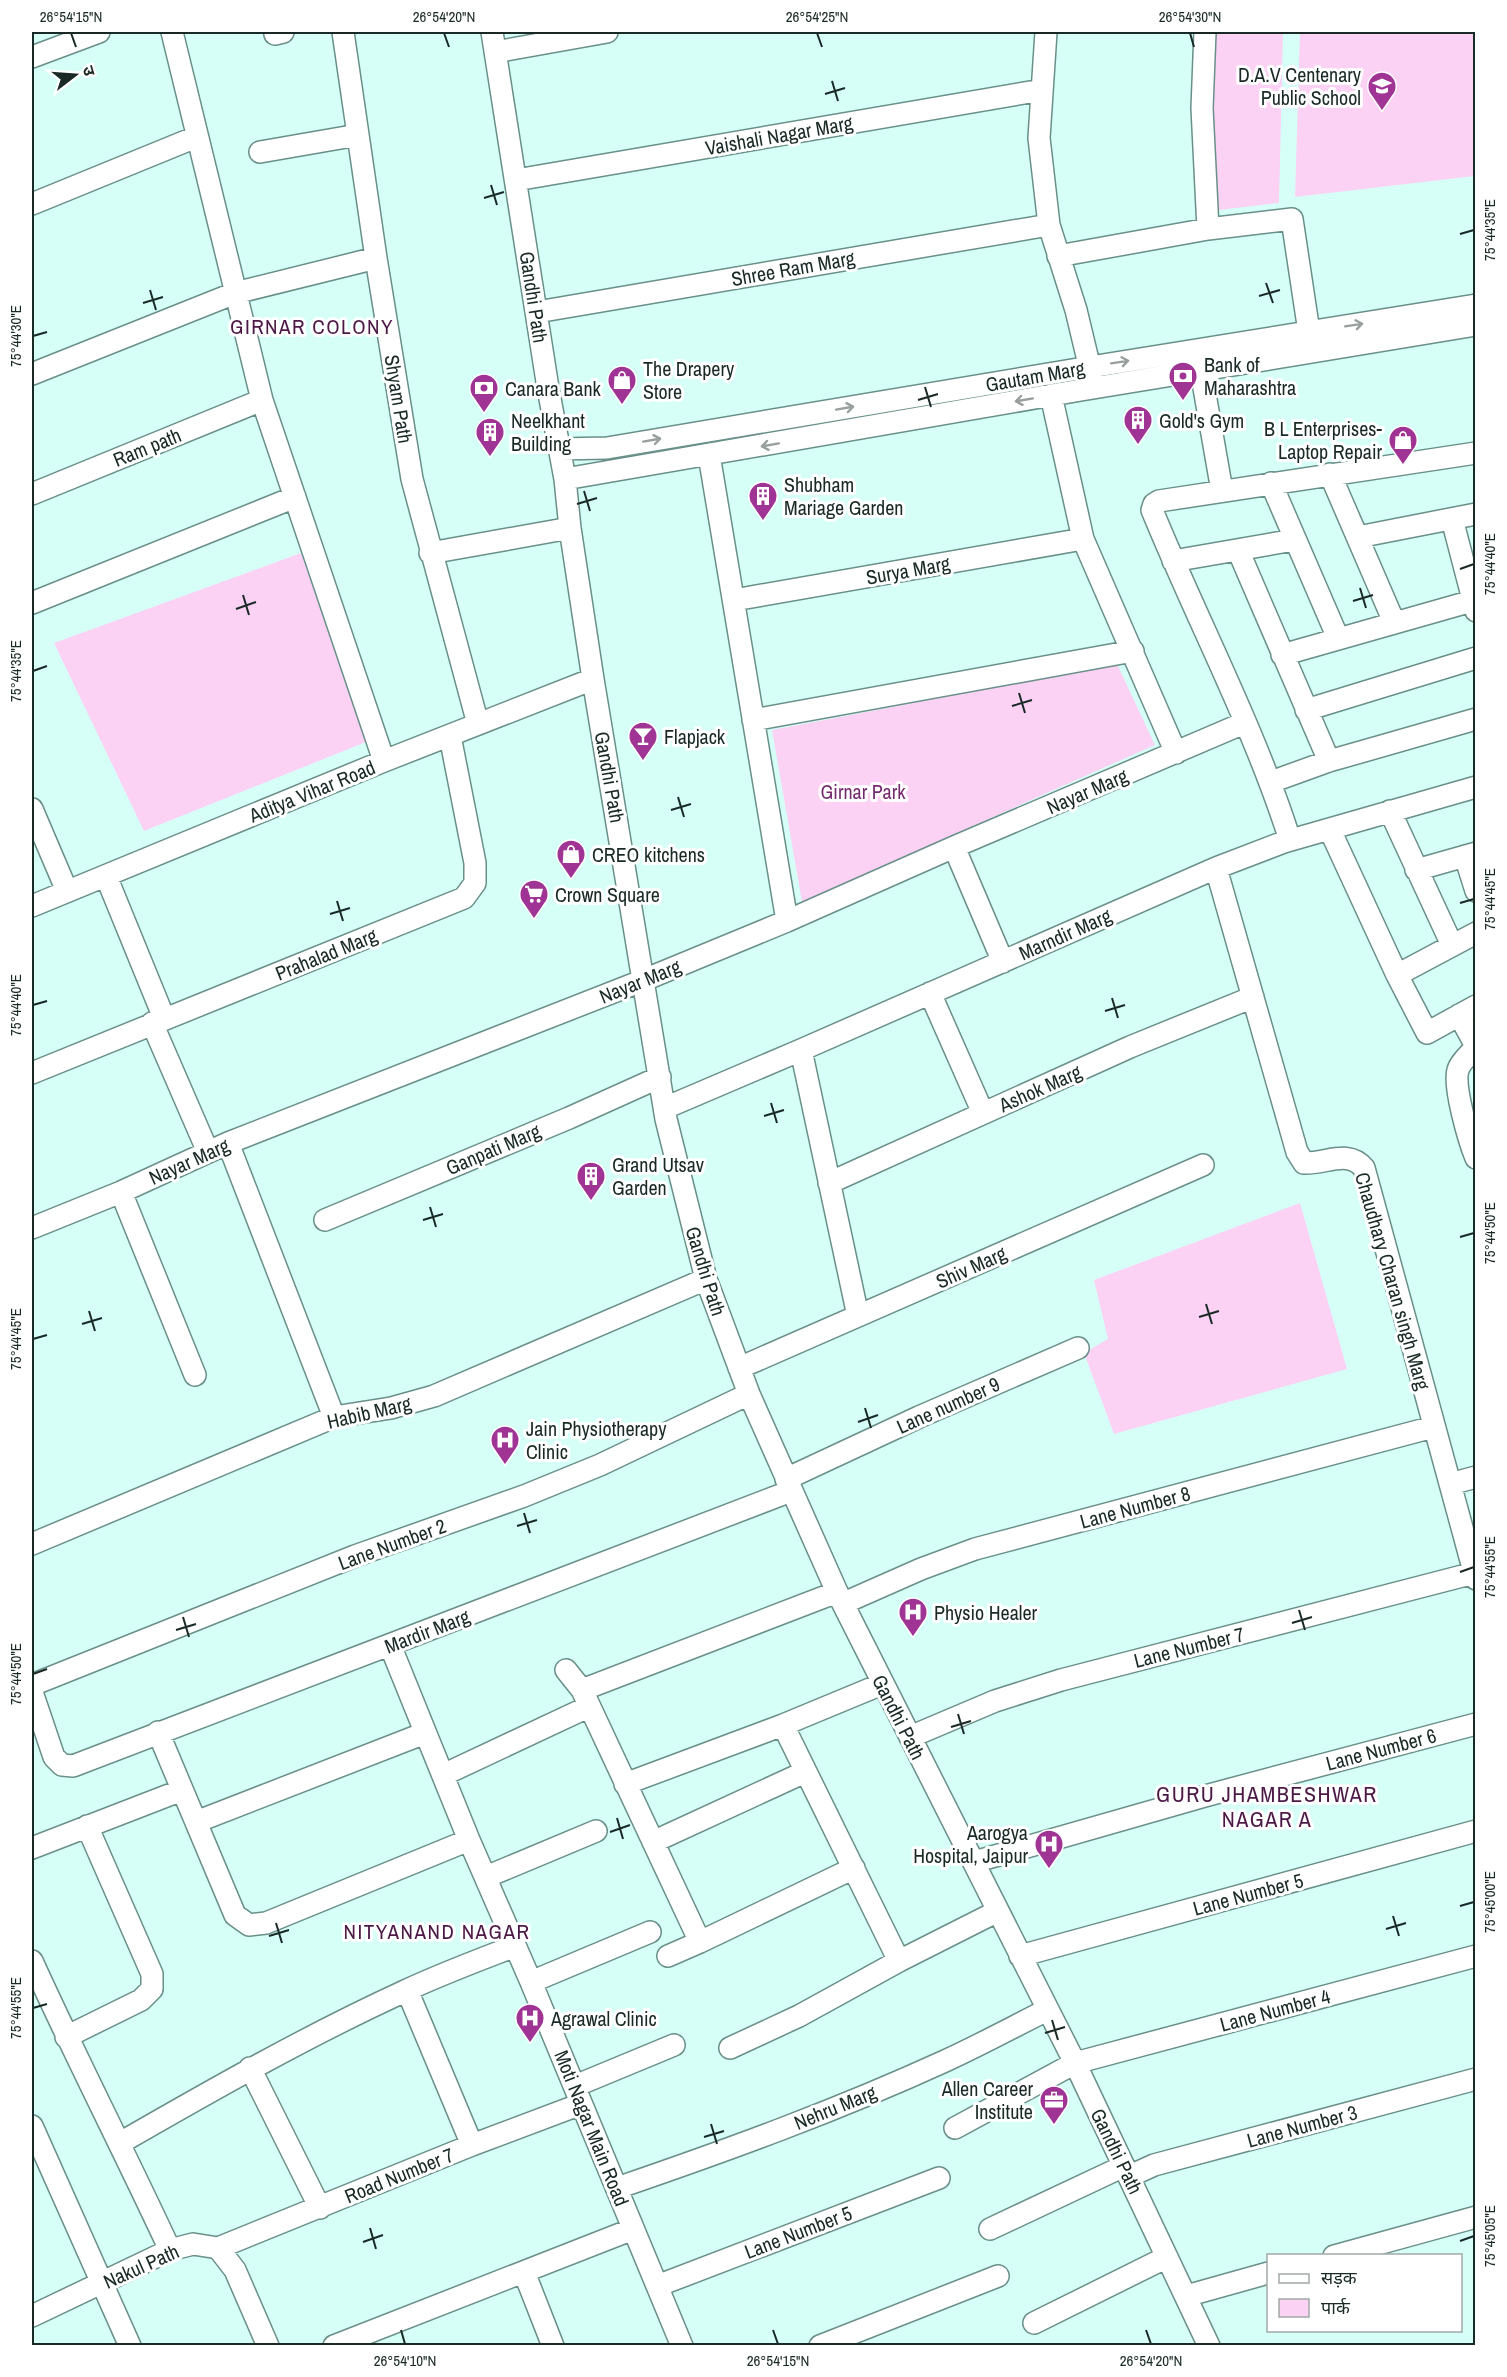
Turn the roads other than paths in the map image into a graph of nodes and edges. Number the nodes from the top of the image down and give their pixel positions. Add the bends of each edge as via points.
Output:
1 (99, 32) edge
2 (172, 32) edge
3 (343, 32) edge
4 (607, 32) edge
5 (1046, 32) edge
6 (1205, 32) edge
7 (494, 42) edge
8 (32, 57) edge
9 (1042, 90) junction
10 (358, 135) junction
11 (196, 138) junction
12 (260, 152) dead end
13 (516, 180) junction
14 (32, 204) edge
15 (1049, 225) junction
16 (1208, 229) junction
17 (1058, 256) junction
18 (376, 258) junction
19 (234, 293) junction
20 (1476, 305) edge
21 (537, 312) junction
22 (1476, 325) edge
23 (1309, 332) junction
24 (1201, 371) junction
25 (32, 374) edge
26 (1086, 378) junction
27 (1051, 395) junction
28 (262, 400) junction
29 (559, 449) junction
30 (1476, 453) edge
31 (709, 455) junction
32 (1329, 474) junction
33 (565, 479) junction
34 (1271, 483) junction
35 (1222, 490) junction
36 (32, 494) edge
37 (295, 497) junction
38 (1476, 514) edge
39 (1452, 519) junction
40 (570, 528) junction
41 (1358, 537) junction
42 (1083, 539) junction
43 (1294, 540) junction
44 (1238, 550) junction
45 (430, 553) junction
46 (1173, 561) junction
47 (734, 600) junction
48 (32, 601) edge
49 (1474, 606) edge
50 (1394, 622) junction
51 (1338, 638) junction
52 (1133, 651) junction
53 (1282, 655) junction
54 (1476, 658) edge
55 (593, 679) junction
56 (1306, 710) junction
57 (1476, 719) edge
58 (753, 720) junction
59 (1244, 723) junction
60 (478, 724) junction
61 (450, 736) junction
62 (1176, 753) junction
63 (384, 761) junction
64 (1329, 761) junction
65 (1271, 782) junction
66 (1476, 787) edge
67 (32, 808) edge
68 (1390, 811) junction
69 (1330, 830) junction
70 (1290, 840) junction
71 (954, 847) junction
72 (1470, 854) edge
73 (1216, 868) junction
74 (1416, 870) junction
75 (106, 876) junction
76 (67, 891) junction
77 (1476, 891) edge
78 (32, 906) edge
79 (787, 921) junction
80 (1476, 933) edge
81 (1452, 945) junction
82 (1003, 962) junction
83 (1396, 975) junction
84 (644, 980) junction
85 (930, 993) junction
86 (1253, 997) junction
87 (1467, 1010) edge
88 (158, 1020) junction
89 (1476, 1046) edge
90 (801, 1050) junction
91 (32, 1073) edge
92 (660, 1077) junction
93 (664, 1108) junction
94 (983, 1113) junction
95 (228, 1143) junction
96 (208, 1152) junction
97 (1475, 1153) edge
98 (1203, 1165) dead end
99 (829, 1183) junction
100 (121, 1192) junction
101 (325, 1220) dead end
102 (32, 1228) edge
103 (706, 1280) junction
104 (858, 1316) junction
105 (1078, 1348) dead end
106 (739, 1368) junction
107 (195, 1375) dead end
108 (749, 1394) junction
109 (334, 1417) junction
110 (1433, 1427) junction
111 (1476, 1477) edge
112 (1450, 1484) junction
113 (789, 1485) junction
114 (32, 1544) edge
115 (1475, 1576) edge
116 (841, 1598) junction
117 (390, 1645) junction
118 (566, 1670) dead end
119 (882, 1684) junction
120 (32, 1685) edge
121 (32, 1692) edge
122 (585, 1698) junction
123 (1476, 1724) edge
124 (783, 1725) junction
125 (158, 1732) junction
126 (425, 1733) junction
127 (910, 1737) junction
128 (805, 1772) junction
129 (442, 1775) junction
130 (625, 1784) junction
131 (182, 1790) junction
132 (196, 1822) junction
133 (87, 1827) junction
134 (596, 1831) dead end
135 (1476, 1832) edge
136 (469, 1840) junction
137 (653, 1842) junction
138 (32, 1848) edge
139 (974, 1862) junction
140 (854, 1868) junction
141 (486, 1877) junction
142 (998, 1911) junction
143 (650, 1932) dead end
144 (700, 1942) junction
145 (515, 1946) junction
146 (668, 1956) dead end
147 (1020, 1956) junction
148 (1476, 1956) edge
149 (32, 1961) edge
150 (899, 1961) junction
151 (531, 1982) junction
152 (407, 1990) junction
153 (1047, 2010) junction
154 (66, 2037) junction
155 (674, 2045) dead end
156 (730, 2048) dead end
157 (1075, 2063) junction
158 (250, 2068) junction
159 (1476, 2079) edge
160 (578, 2095) junction
161 (32, 2126) edge
162 (955, 2128) dead end
163 (120, 2143) junction
164 (472, 2145) junction
165 (1127, 2171) junction
166 (939, 2178) dead end
167 (616, 2188) junction
168 (320, 2208) junction
169 (1476, 2217) edge
170 (633, 2229) junction
171 (990, 2229) dead end
172 (218, 2248) junction
173 (170, 2250) junction
174 (1341, 2254) edge
175 (1167, 2257) junction
176 (524, 2272) junction
177 (1267, 2274) edge
178 (998, 2276) dead end
179 (102, 2284) junction
180 (657, 2286) junction
181 (1186, 2296) junction
182 (32, 2316) edge
183 (1034, 2323) dead end
184 (130, 2346) edge
185 (268, 2346) edge
186 (334, 2346) edge
187 (553, 2346) edge
188 (682, 2346) edge
189 (820, 2346) edge
190 (1209, 2346) edge

1 - 8 street
2 - 11 street
3 - 10 street, Shyam Path
4 - 7 street
5 - 9 street
6 - 16 street via 1202,108
7 - 13 street, Gandhi Path
9 - 13 street, Vaishali Nagar Marg
9 - 15 street via 1039,138
10 - 12 street
10 - 18 street, Shyam Path
11 - 14 street
11 - 19 street
13 - 21 street, Gandhi Path
15 - 17 street
15 - 21 street, Shree Ram Marg
16 - 17 street
16 - 23 street via 1292,219
17 - 26 street via 1064,311
18 - 19 street
18 - 45 street, Shyam Path via 412,479
19 - 25 street
19 - 28 street
23 -> 20 street, Gautam Marg
21 - 29 street, Gandhi Path
22 - 24 street, Gautam Marg
26 -> 23 street, Gautam Marg
24 - 26 street, Gautam Marg
24 - 35 street
26 - 27 street, Gautam Marg
29 -> 26 street, Gautam Marg via 594,449
27 -> 31 street, Gautam Marg
27 - 42 street
28 - 36 street, Ram path
28 - 37 street
29 - 33 street, Gandhi Path
30 - 32 street
31 - 33 street, Gautam Marg
31 - 47 street
32 - 34 street
32 - 41 street
33 - 40 street, Gandhi Path
34 - 35 street
34 - 43 street
35 - 46 street via 1154,504 1152,510
37 - 48 street
37 - 63 street
38 - 39 street
39 - 41 street
39 - 49 street
40 - 45 street
40 - 55 street, Gandhi Path
41 - 50 street
42 - 47 street, Surya Marg
42 - 52 street
43 - 44 street
43 - 51 street
44 - 46 street
44 - 53 street
45 - 60 street, Shyam Path
46 - 59 street
47 - 58 street
49 - 50 street
50 - 51 street
51 - 53 street
52 - 58 street
52 - 62 street
53 - 56 street
54 - 56 street
55 - 60 street, Aditya Vihar Road
55 - 84 street, Gandhi Path
56 - 64 street
57 - 64 street
58 - 79 street
59 - 62 street, Nayar Marg
59 - 65 street
60 - 61 street, Aditya Vihar Road
61 - 63 street, Aditya Vihar Road
61 - 88 street, Prahalad Marg via 475,863 475,883 464,898
62 - 71 street, Nayar Marg
63 - 75 street, Aditya Vihar Road
64 - 65 street
65 - 70 street
66 - 68 street, Marndir Marg
67 - 76 street
68 - 69 street, Marndir Marg
68 - 74 street
69 - 70 street, Marndir Marg
69 - 83 street
70 - 73 street, Marndir Marg
71 - 79 street, Nayar Marg
71 - 82 street
72 - 74 street
72 - 77 street
73 - 82 street, Marndir Marg
73 - 86 street, Chaudhary Charan singh Marg
74 - 81 street
75 - 76 street, Aditya Vihar Road
75 - 88 street
76 - 78 street, Aditya Vihar Road
79 - 84 street, Nayar Marg
80 - 81 street
81 - 83 street
82 - 85 street, Marndir Marg
83 - 87 street via 1427,1033
84 - 92 street, Gandhi Path
84 - 95 street, Nayar Marg
85 - 90 street, Marndir Marg
85 - 94 street
86 - 94 street, Ashok Marg
86 - 110 street, Chaudhary Charan singh Marg via 1297,1152 1304,1163 1345,1157 1357,1160 1364,1168
87 - 89 street
88 - 91 street, Prahalad Marg
88 - 96 street
89 - 97 street via 1458,1069 1465,1130
90 - 93 street, Marndir Marg
90 - 99 street
92 - 93 street, Gandhi Path
92 - 101 street, Ganpati Marg
93 - 103 street, Gandhi Path
94 - 99 street, Ashok Marg
95 - 96 street, Nayar Marg
95 - 109 street
96 - 100 street, Nayar Marg
98 - 104 street, Shiv Marg
99 - 104 street
100 - 102 street, Nayar Marg
100 - 107 street
103 - 106 street, Gandhi Path
103 - 109 street, Habib Marg via 434,1396 392,1408
104 - 106 street, Shiv Marg
105 - 113 street, Lane number 9 via 919,1417
106 - 108 street, Gandhi Path
108 - 113 street, Gandhi Path
108 - 120 street, Lane Number 2 via 600,1465 524,1496 356,1556
109 - 114 street, Habib Marg
110 - 112 street, Chaudhary Charan singh Marg
110 - 116 street, Lane Number 8 via 975,1549
111 - 112 street
112 - 115 street, Chaudhary Charan singh Marg
113 - 116 street, Gandhi Path
113 - 117 street, Mardir Marg
115 - 127 street, Lane Number 7 via 1061,1680 995,1701
116 - 119 street, Gandhi Path
116 - 122 street, Lane Number 8
117 - 125 street, Mardir Marg
117 - 126 street, Moti Nagar Main Road
118 - 122 street
119 - 124 street
119 - 127 street, Gandhi Path
121 - 125 street, Mardir Marg via 54,1757 62,1766 73,1766
122 - 129 street, Lane Number 8
122 - 130 street
123 - 139 street, Lane Number 6
124 - 128 street
124 - 130 street
125 - 131 street
126 - 129 street, Moti Nagar Main Road
126 - 132 street
127 - 139 street, Gandhi Path
128 - 137 street
128 - 140 street
129 - 136 street, Moti Nagar Main Road
130 - 137 street
131 - 132 street
131 - 133 street
132 - 136 street via 235,1914 249,1925 266,1923
133 - 138 street
133 - 154 street via 152,1974 152,1989 141,2000
134 - 141 street
135 - 147 street, Lane Number 5
136 - 141 street, Moti Nagar Main Road
137 - 144 street
139 - 142 street, Gandhi Path
140 - 144 street
140 - 150 street
141 - 145 street, Moti Nagar Main Road
142 - 147 street, Gandhi Path
142 - 150 street
143 - 151 street
144 - 146 street
145 - 151 street, Moti Nagar Main Road
145 - 152 street
147 - 153 street, Gandhi Path
148 - 157 street, Lane Number 4
149 - 154 street
150 - 156 street via 799,2016
151 - 160 street, Moti Nagar Main Road
152 - 158 street
152 - 164 street
153 - 157 street, Gandhi Path
153 - 167 street, Nehru Marg via 946,2061 815,2116
154 - 163 street
155 - 160 street, Road Number 7
157 - 162 street, Lane Number 4
157 - 165 street, Gandhi Path
158 - 163 street
158 - 168 street
159 - 165 street, Lane Number 3
160 - 164 street, Road Number 7
160 - 167 street, Moti Nagar Main Road
161 - 179 street
163 - 173 street
164 - 168 street, Road Number 7
165 - 171 street, Lane Number 3
165 - 175 street, Gandhi Path
166 - 180 street, Lane Number 5
167 - 170 street, Moti Nagar Main Road
168 - 172 street, Road Number 7
169 - 174 street
170 - 176 street
170 - 180 street, Moti Nagar Main Road
172 - 173 street, Nakul Path via 193,2244
172 - 185 street via 235,2270
173 - 179 street, Nakul Path
175 - 181 street, Gandhi Path
175 - 183 street
176 - 186 street
176 - 187 street
177 - 181 street
178 - 189 street
179 - 182 street, Nakul Path
179 - 184 street
180 - 188 street, Moti Nagar Main Road
181 - 190 street, Gandhi Path

